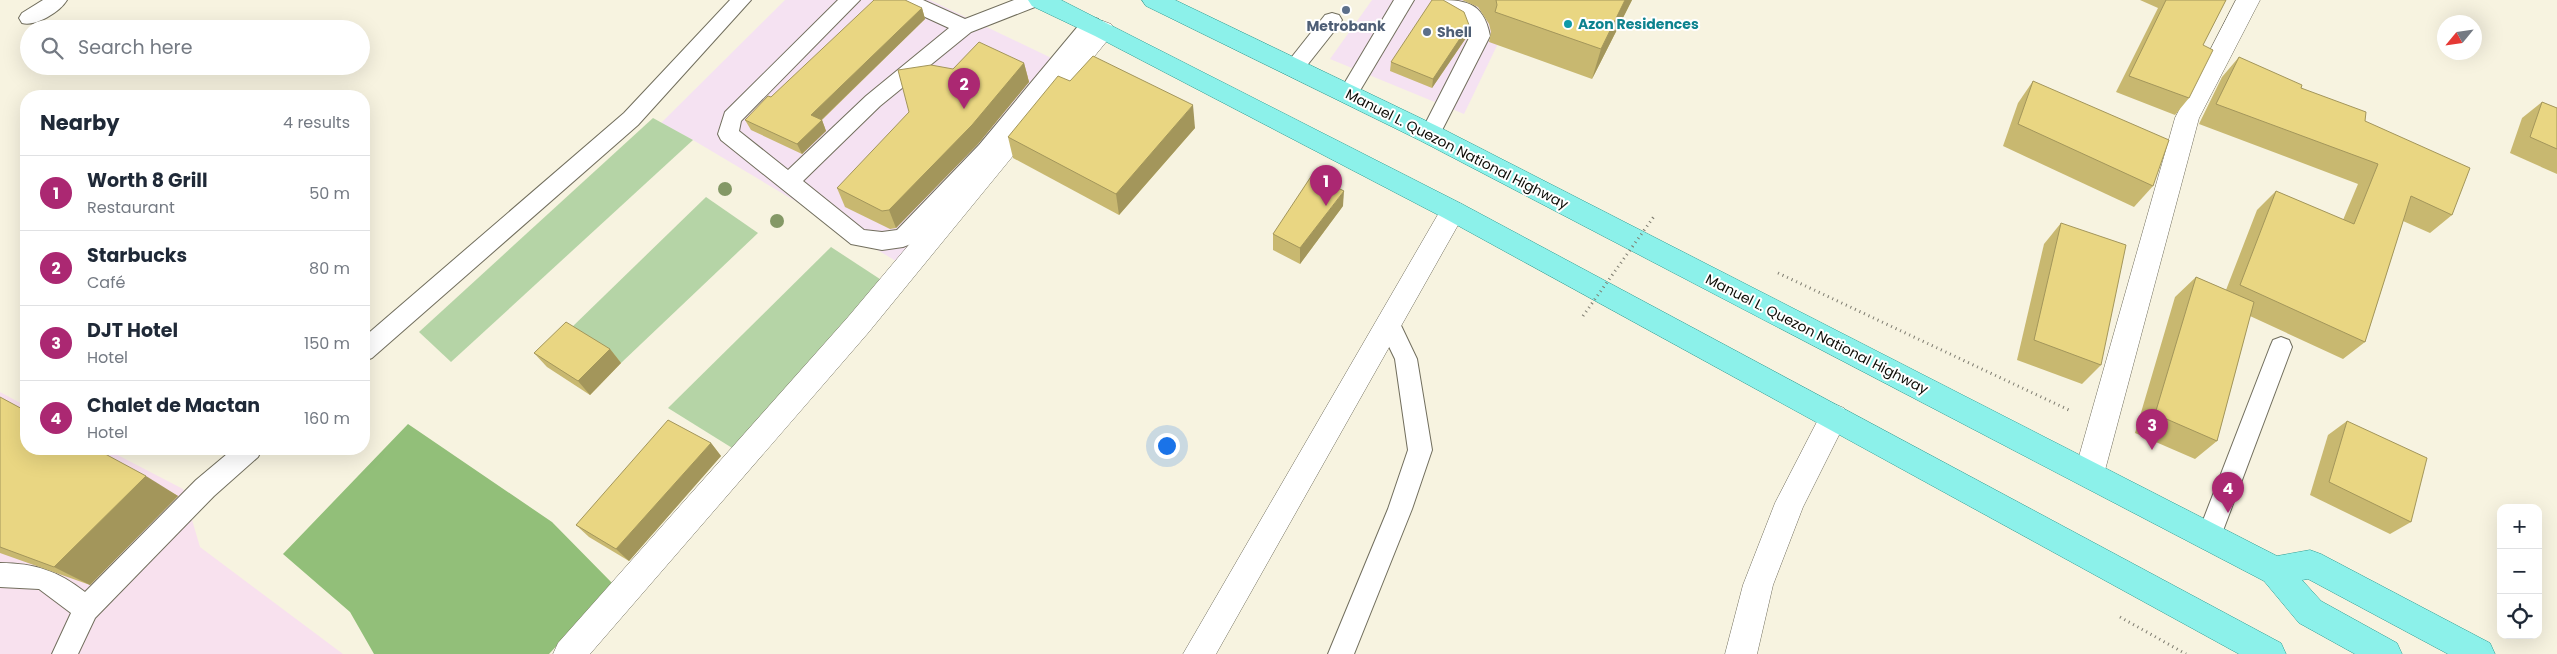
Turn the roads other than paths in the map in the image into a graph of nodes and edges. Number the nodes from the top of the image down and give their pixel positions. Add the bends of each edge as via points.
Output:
1 (57, 0) edge
2 (741, 0) edge
3 (850, 0) edge
4 (906, 0) edge
5 (1033, 0) edge
6 (1040, 0) edge
7 (1154, 0) edge
8 (1404, 0) edge
9 (1444, 0) edge
10 (2248, 0) edge
11 (29, 18) dead end
12 (1332, 20) dead end
13 (1097, 27) junction
14 (964, 28) junction
15 (1294, 68) junction
16 (1348, 94) junction
17 (1430, 134) junction
18 (789, 182) junction
19 (1453, 211) junction
20 (1388, 324) junction
21 (370, 346) edge
22 (2280, 347) dead end
23 (1834, 418) junction
24 (243, 455) edge
25 (2089, 474) junction
26 (2209, 536) junction
27 (2275, 571) junction
28 (0, 575) edge
29 (86, 609) junction
30 (65, 654) edge
31 (569, 654) edge
32 (1199, 654) edge
33 (1341, 654) edge
34 (1742, 654) edge
35 (2270, 654) edge
36 (2386, 654) edge
37 (2479, 654) edge

1 - 11 lane
2 - 21 lane via 631,119
3 - 18 lane via 732,118 728,134
4 - 14 lane
5 - 14 lane
6 - 13 main road
7 - 15 main road, Manuel L. Quezon National Highway
8 - 16 lane
9 - 17 lane via 1474,16 1480,36
10 - 25 street via 2225,66 2187,118
12 - 15 lane
13 - 18 lane via 903,238 882,241 859,238
13 - 19 main road
13 - 31 street via 858,326
14 - 18 lane via 873,102
15 - 16 main road, Manuel L. Quezon National Highway
16 - 17 main road, Manuel L. Quezon National Highway
17 - 25 main road, Manuel L. Quezon National Highway
19 - 20 street
19 - 23 main road
20 - 32 street
20 - 33 lane via 1406,359 1420,450 1400,509
22 - 26 lane
23 - 34 street via 1790,503 1758,585
23 - 35 main road
24 - 29 lane via 205,488
25 - 26 main road, Manuel L. Quezon National Highway
26 - 27 main road, Manuel L. Quezon National Highway
27 - 36 main road via 2310,612
27 - 37 main road via 2310,564
28 - 29 lane via 25,574 51,580
29 - 30 lane

